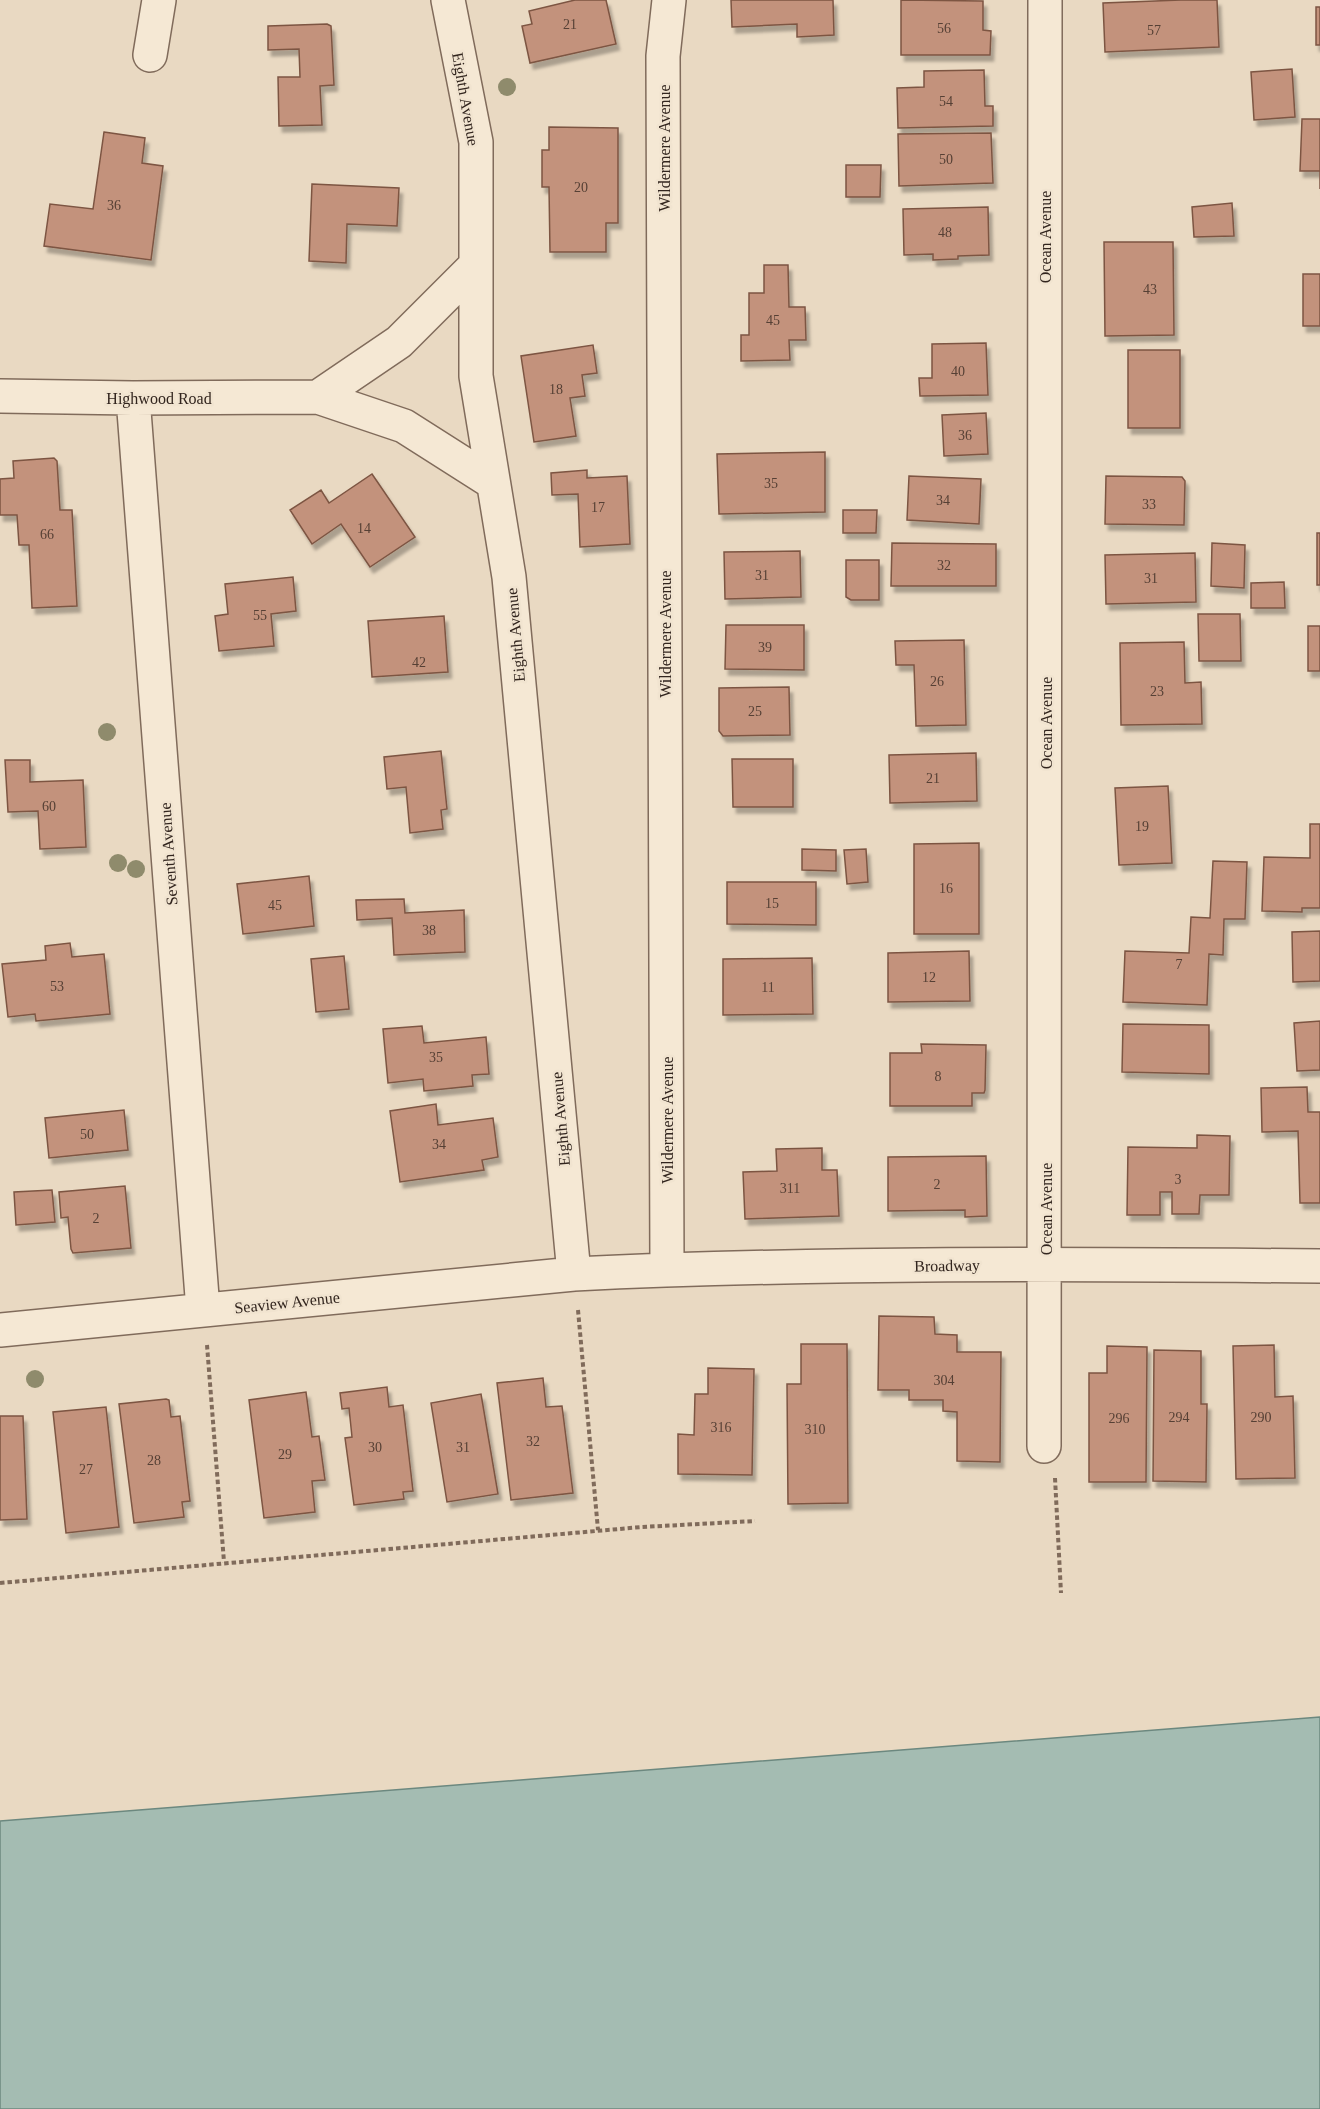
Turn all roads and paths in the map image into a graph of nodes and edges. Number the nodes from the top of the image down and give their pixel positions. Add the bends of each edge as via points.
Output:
1 (159, 0) edge
2 (448, 0) edge
3 (669, 0) edge
4 (1045, 0) edge
5 (150, 55) dead end
6 (475, 266) junction
7 (0, 396) edge
8 (318, 397) junction
9 (133, 398) junction
10 (492, 482) junction
11 (1046, 1264) junction
12 (1320, 1266) edge
13 (667, 1269) junction
14 (574, 1274) junction
15 (203, 1310) junction
16 (0, 1330) edge
17 (1044, 1446) joint
18 (755, 1521) dead end
19 (598, 1530) junction
20 (224, 1562) junction
21 (0, 1583) edge
22 (1061, 1593) dead end

1 - 5 street
2 - 6 street, Eighth Avenue via 476,142
3 - 13 street, Wildermere Avenue via 663,56
4 - 11 street, Ocean Avenue
6 - 8 street via 399,342
6 - 10 street, Eighth Avenue via 476,376
7 - 9 street, Highwood Road
8 - 9 street, Highwood Road
8 - 10 street, Highwood Road via 404,426
9 - 15 street, Seventh Avenue
10 - 14 street, Eighth Avenue via 510,578
11 - 12 street, Broadway
11 - 13 street, Broadway
11 - 17 street, Ocean Avenue
13 - 14 street, Broadway
14 - 15 street, Seaview Avenue
14 - 19 path
15 - 16 street, Seaview Avenue
15 - 20 path
17 - 22 path via 1054,1473
18 - 19 path
19 - 20 path
20 - 21 path

